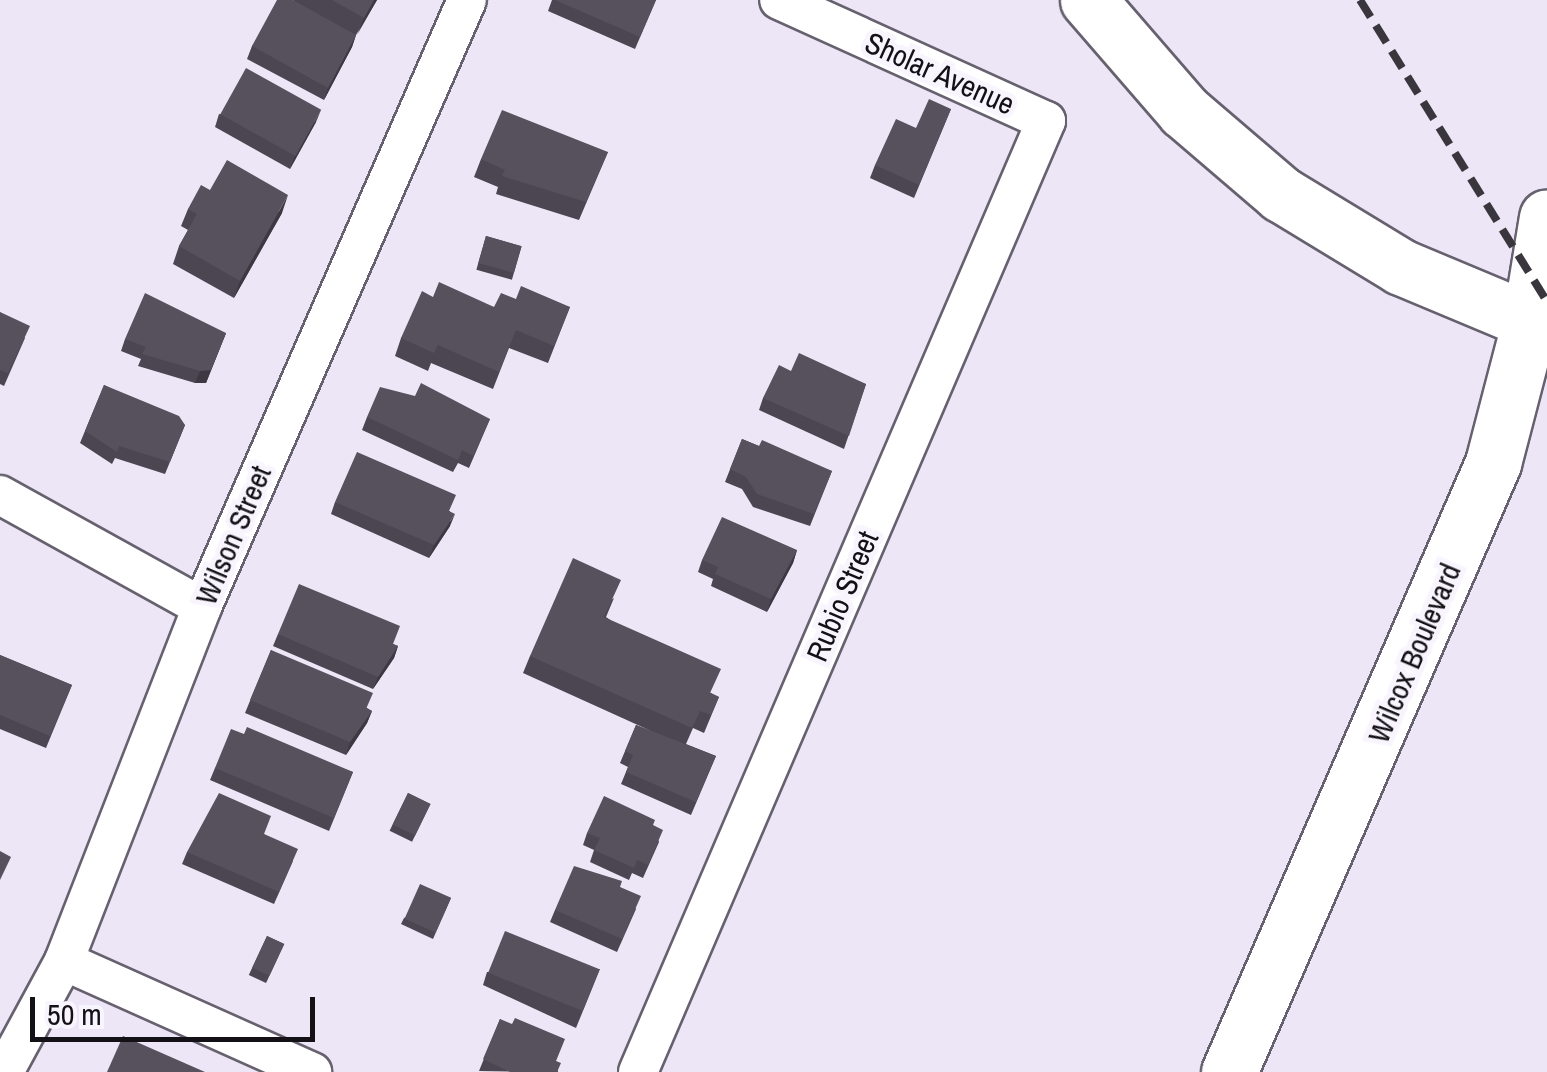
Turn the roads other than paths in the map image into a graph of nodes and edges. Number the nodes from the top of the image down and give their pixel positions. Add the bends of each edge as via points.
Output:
1 (467, 0) edge
2 (780, 0) edge
3 (1088, 0) edge
4 (1046, 121) joint
5 (1547, 216) edge
6 (1539, 324) edge
7 (0, 495) edge
8 (202, 607) junction
9 (64, 961) junction
10 (3, 1071) edge
11 (312, 1072) edge
12 (638, 1072) edge
13 (1229, 1072) edge

1 - 8 street, Wilson Street
2 - 4 street, Sholar Avenue
3 - 6 main road via 1184,111 1281,194 1400,267
4 - 12 street, Rubio Street
5 - 6 main road, Wilcox Boulevard
6 - 13 main road, Wilcox Boulevard via 1486,482
7 - 8 street
8 - 9 street, Wilson Street
9 - 10 street, Wilson Street
9 - 11 street

